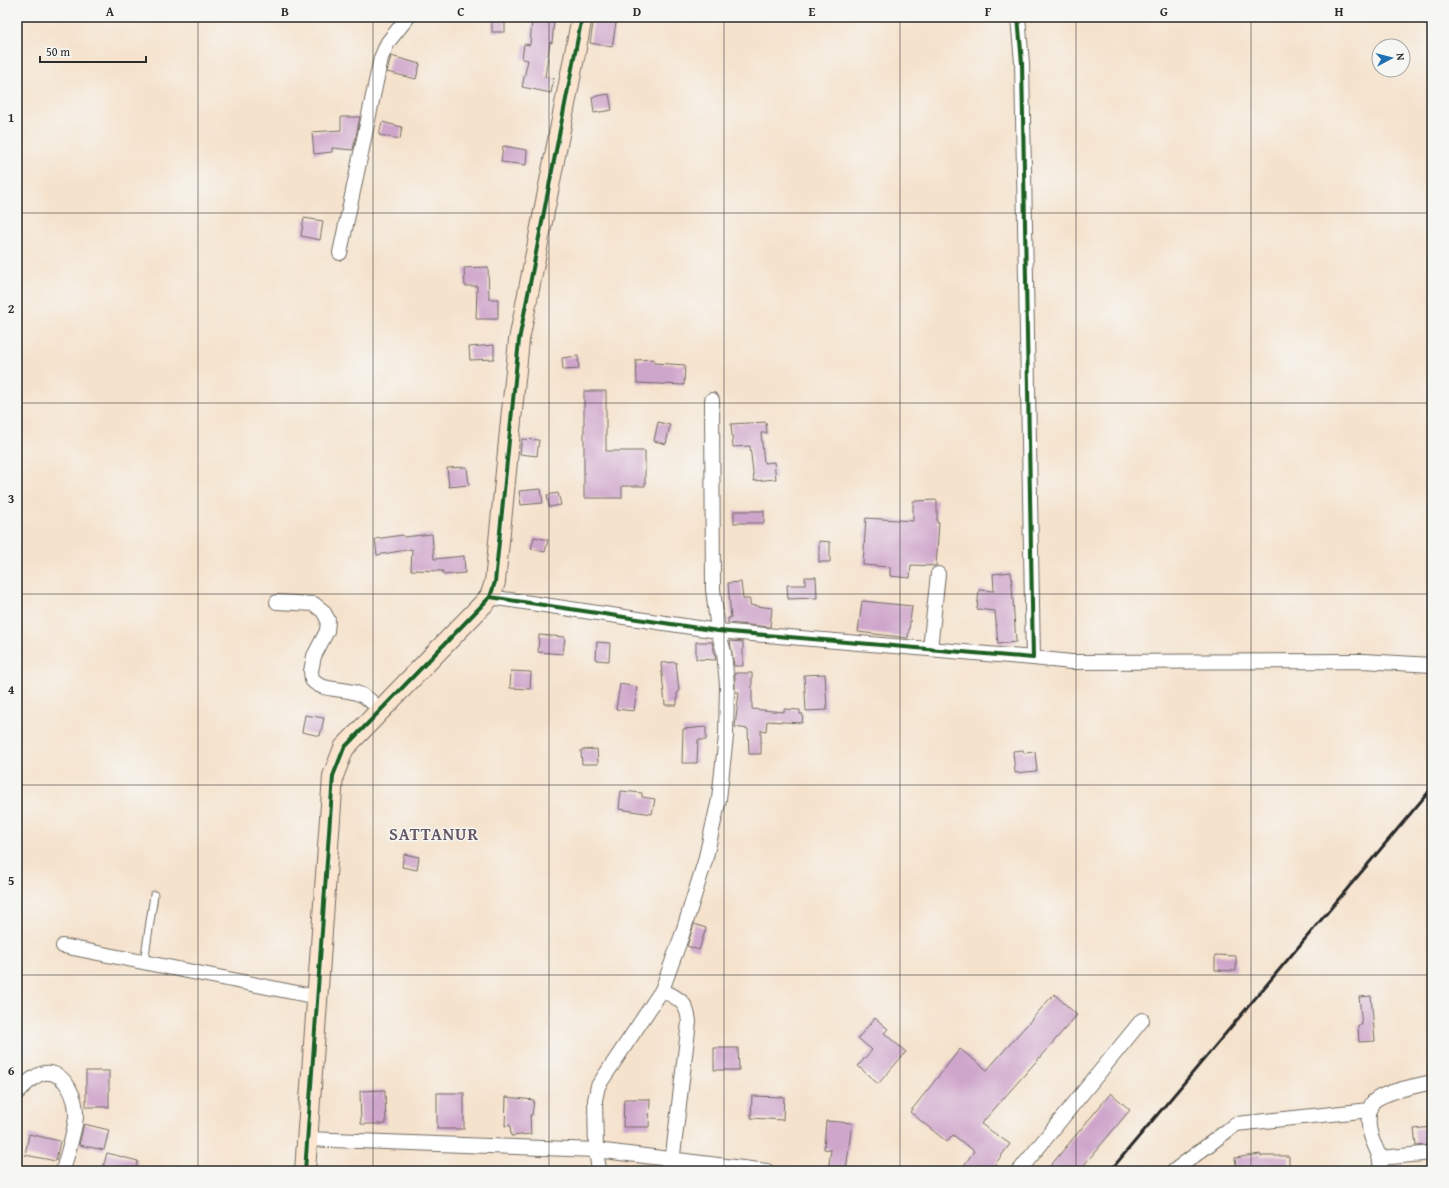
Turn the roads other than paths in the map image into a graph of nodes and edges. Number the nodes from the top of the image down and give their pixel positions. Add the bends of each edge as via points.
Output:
1 (408, 17) edge
2 (582, 17) edge
3 (1018, 17) edge
4 (340, 253) dead end
5 (712, 400) dead end
6 (938, 574) dead end
7 (490, 597) junction
8 (277, 602) dead end
9 (718, 631) junction
10 (930, 649) junction
11 (1033, 658) junction
12 (1432, 665) edge
13 (380, 711) junction
14 (154, 895) dead end
15 (63, 946) dead end
16 (144, 962) junction
17 (662, 990) junction
18 (317, 997) junction
19 (1142, 1020) dead end
20 (1432, 1082) edge
21 (17, 1093) edge
22 (1370, 1110) junction
23 (307, 1139) junction
24 (596, 1150) junction
25 (1432, 1153) edge
26 (1381, 1164) edge
27 (671, 1165) edge
28 (62, 1171) edge
29 (305, 1171) edge
30 (599, 1171) edge
31 (767, 1171) edge
32 (1019, 1171) edge
33 (1174, 1171) edge

1 - 4 street via 388,42 381,58
2 - 7 street via 519,340 495,582
3 - 11 street via 1022,71
5 - 9 street via 713,589
6 - 10 street
7 - 9 street
7 - 13 street
8 - 13 street via 314,604 323,611 328,620 327,632 314,656 312,680 318,686 358,693 369,699
9 - 10 street
9 - 17 street via 724,652 727,685 726,736 719,799 705,861
10 - 11 street
11 - 12 street via 1071,662 1364,661
13 - 18 street via 344,748 333,776
14 - 16 lane
15 - 16 street
16 - 18 street
17 - 24 street via 598,1086 595,1100
17 - 27 street via 685,1004 689,1022
18 - 23 street
19 - 32 street
20 - 22 street via 1380,1096 1372,1102
21 - 28 street via 28,1082 43,1073 53,1073 68,1085 73,1096 76,1117
22 - 26 street via 1370,1132
22 - 33 street via 1236,1124
23 - 24 street
23 - 29 street
24 - 27 street
24 - 30 street
25 - 26 street
27 - 31 street

